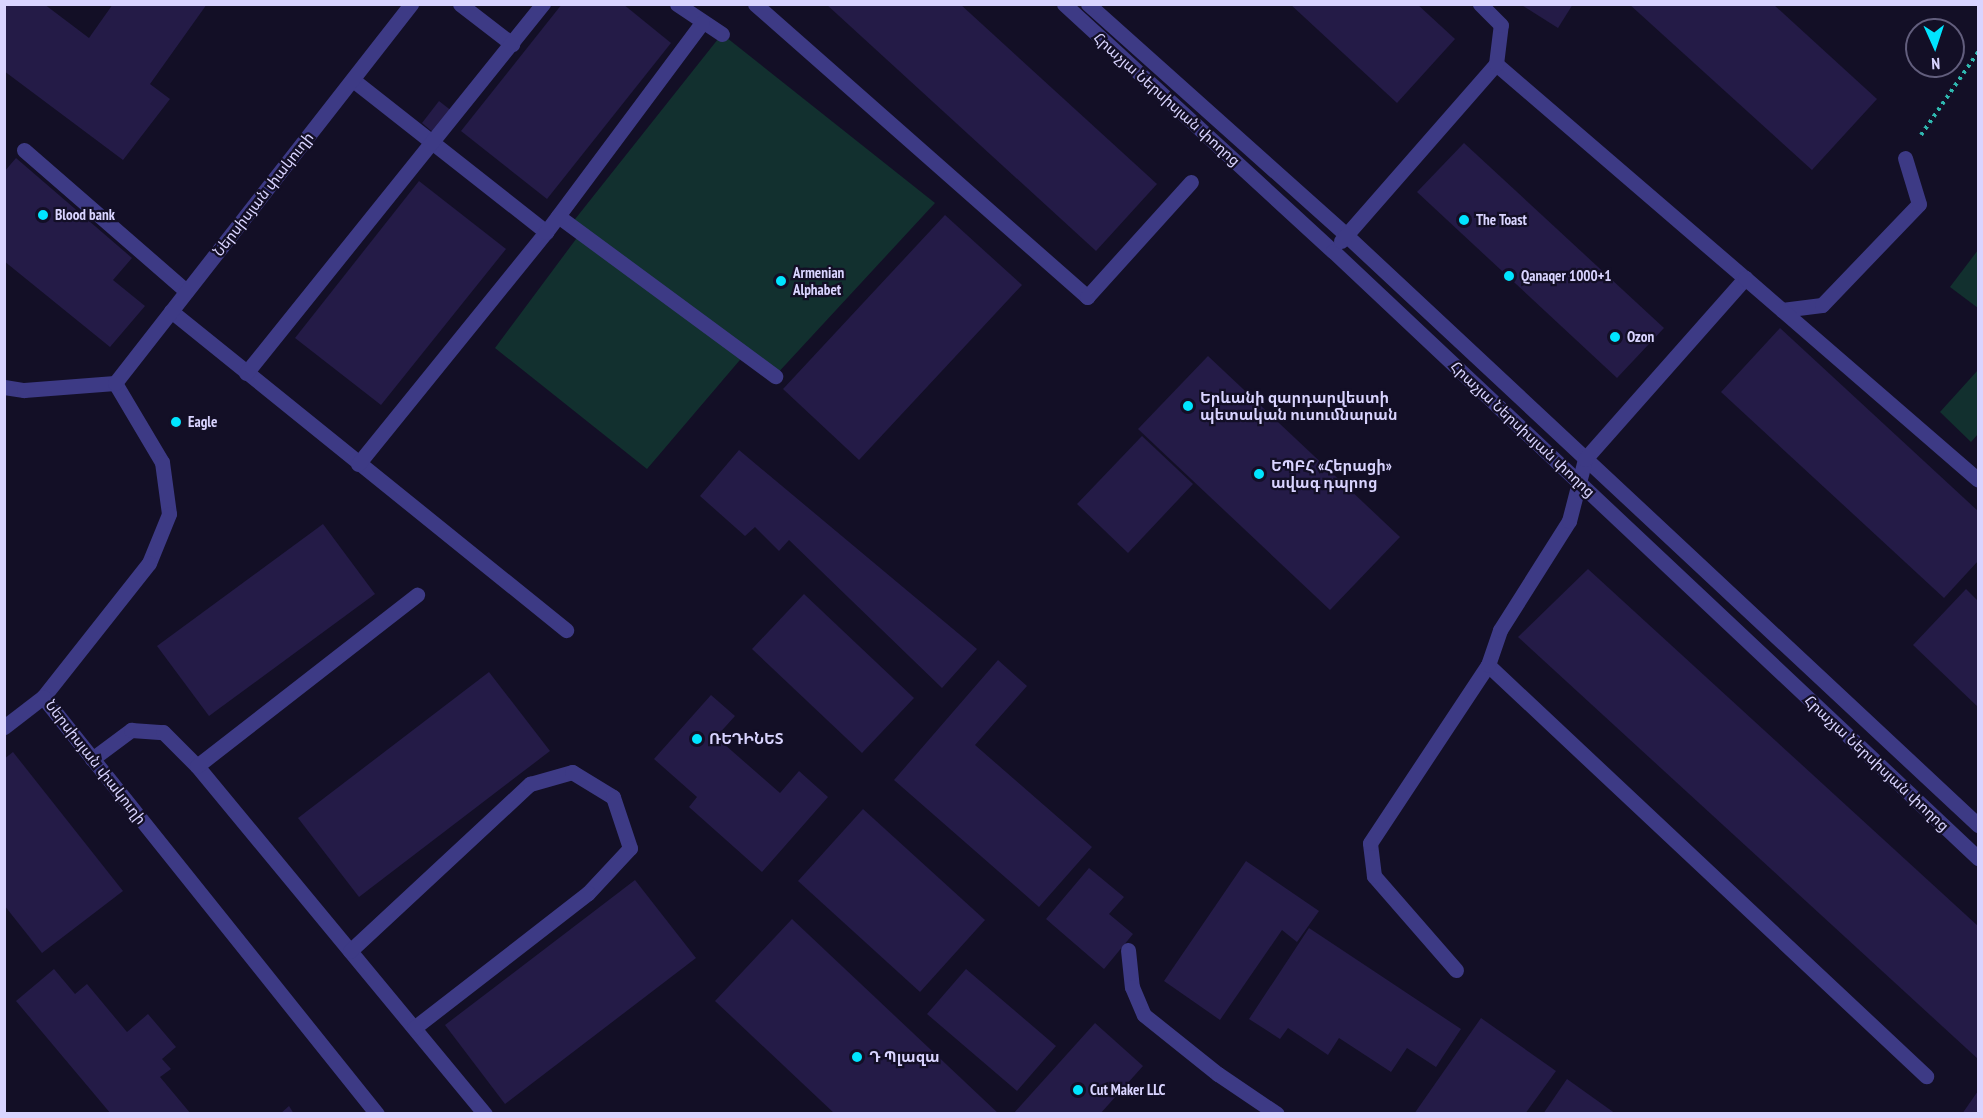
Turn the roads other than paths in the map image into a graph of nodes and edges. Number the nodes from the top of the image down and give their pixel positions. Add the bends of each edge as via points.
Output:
1 (411, 4) edge
2 (460, 4) edge
3 (543, 4) edge
4 (677, 4) edge
5 (755, 4) edge
6 (1064, 4) edge
7 (1088, 4) edge
8 (1480, 4) edge
9 (702, 22) junction
10 (722, 34) dead end
11 (512, 44) junction
12 (1496, 64) junction
13 (353, 80) junction
14 (433, 144) junction
15 (24, 150) dead end
16 (1905, 158) road end
17 (1191, 182) dead end
18 (558, 216) junction
19 (546, 232) junction
20 (1346, 235) junction
21 (1333, 251) junction
22 (1744, 278) junction
23 (186, 291) junction
24 (1782, 310) junction
25 (171, 312) junction
26 (246, 373) junction
27 (775, 376) dead end
28 (115, 383) junction
29 (4, 387) edge
30 (1584, 459) junction
31 (358, 464) junction
32 (1978, 480) edge
33 (1579, 482) junction
34 (417, 595) dead end
35 (566, 630) dead end
36 (1488, 665) junction
37 (43, 698) junction
38 (4, 727) edge
39 (92, 759) junction
40 (197, 766) junction
41 (1978, 825) edge
42 (1978, 858) edge
43 (1128, 950) dead end
44 (350, 951) junction
45 (1456, 970) dead end
46 (414, 1028) junction
47 (1926, 1076) dead end
48 (377, 1113) edge
49 (484, 1113) edge
50 (1277, 1113) edge

1 - 13 street, Ներսիսյան փակուղի
2 - 11 street
3 - 11 street
4 - 9 street
5 - 17 street via 1087,297
6 - 21 street, Հրաչյա Ներսիսյան փողոց
7 - 20 street, Հրաչյա Ներսիսյան փողոց
8 - 12 street via 1501,25
9 - 10 street
9 - 18 street
11 - 14 street
12 - 20 street
12 - 22 street
13 - 14 street
13 - 23 street, Ներսիսյան փակուղի
14 - 19 street
14 - 26 street
15 - 23 street
16 - 24 street via 1919,204 1822,305
18 - 19 street
18 - 27 street
19 - 31 street
20 - 21 street
20 - 30 street, Հրաչյա Ներսիսյան փողոց
21 - 33 street, Հրաչյա Ներսիսյան փողոց
22 - 24 street
22 - 30 street
23 - 25 street, Ներսիսյան փակուղի
24 - 32 street
25 - 26 street
25 - 28 street, Ներսիսյան փակուղի
26 - 31 street
28 - 29 street via 24,390
28 - 37 street, Ներսիսյան փակուղի via 162,462 169,514 149,563
30 - 33 street
30 - 41 street, Հրաչյա Ներսիսյան փողոց
31 - 35 street
33 - 36 street via 1569,521 1500,630
33 - 42 street, Հրաչյա Ներսիսյան փողոց
34 - 40 street
36 - 45 street via 1370,843 1374,876
36 - 47 street
37 - 38 street
37 - 39 street, Ներսիսյան փակուղի
39 - 40 street via 131,730 163,732
39 - 48 street, Ներսիսյան փակուղի
40 - 44 street
43 - 50 street via 1132,987 1144,1015 1218,1074
44 - 46 street
44 - 46 street via 530,784 572,772 613,797 630,848 588,893
46 - 49 street

